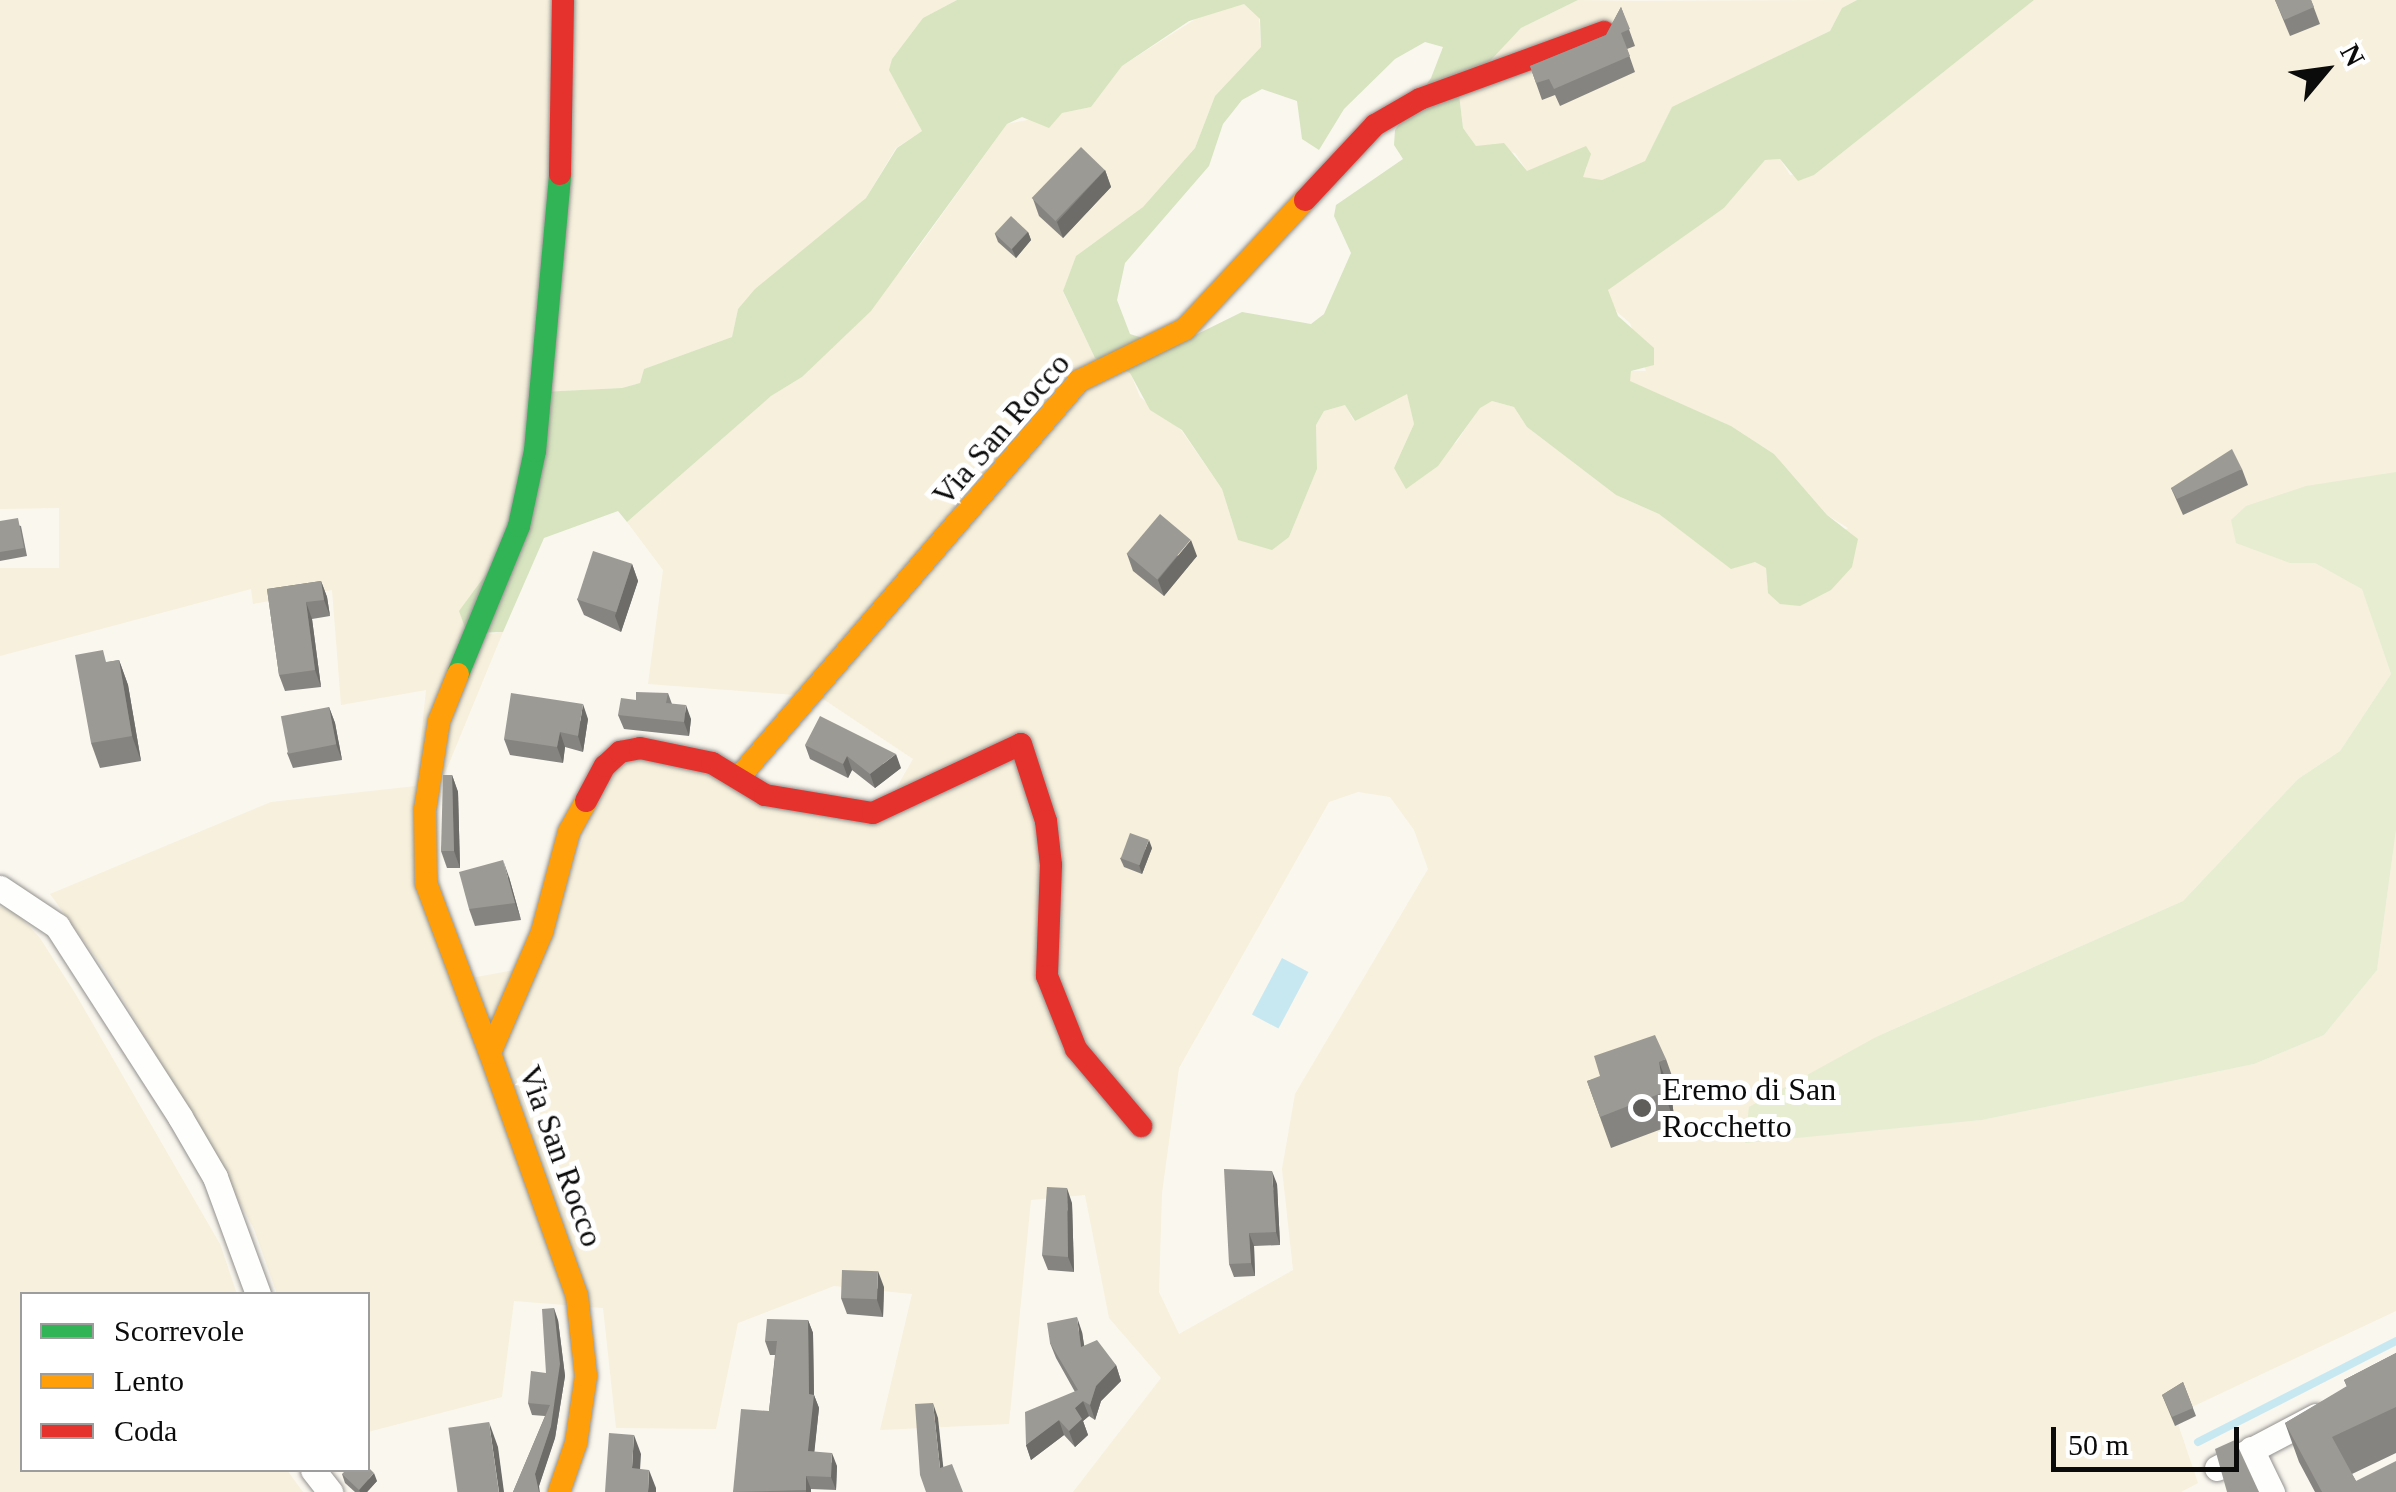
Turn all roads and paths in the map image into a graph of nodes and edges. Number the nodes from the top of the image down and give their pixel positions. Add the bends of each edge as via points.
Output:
1 (562, 0) edge
2 (1604, 32) edge
3 (740, 776) junction
4 (0, 888) edge
5 (490, 1053) junction
6 (1141, 1126) dead end
7 (257, 1292) edge
8 (2348, 1400) edge
9 (2251, 1449) junction
10 (2217, 1468) edge
11 (314, 1472) edge
12 (330, 1492) edge
13 (560, 1492) edge
14 (2272, 1492) edge

1 - 5 street via 560,188 535,451 519,526 439,721 425,809 426,883
2 - 3 street, Via San Rocco via 1420,99 1375,125 1185,329 1102,364 1079,381
3 - 5 street, Via San Rocco via 640,748 620,752 605,766 569,832 542,932
3 - 6 street, Via San Rocco via 765,795 874,813 1021,744 1046,821 1052,865 1048,976 1076,1049
4 - 7 street via 56,926 180,1117 216,1176
5 - 13 street, Via San Rocco via 577,1296 586,1376
8 - 9 street
9 - 10 street
9 - 14 street
11 - 12 street

